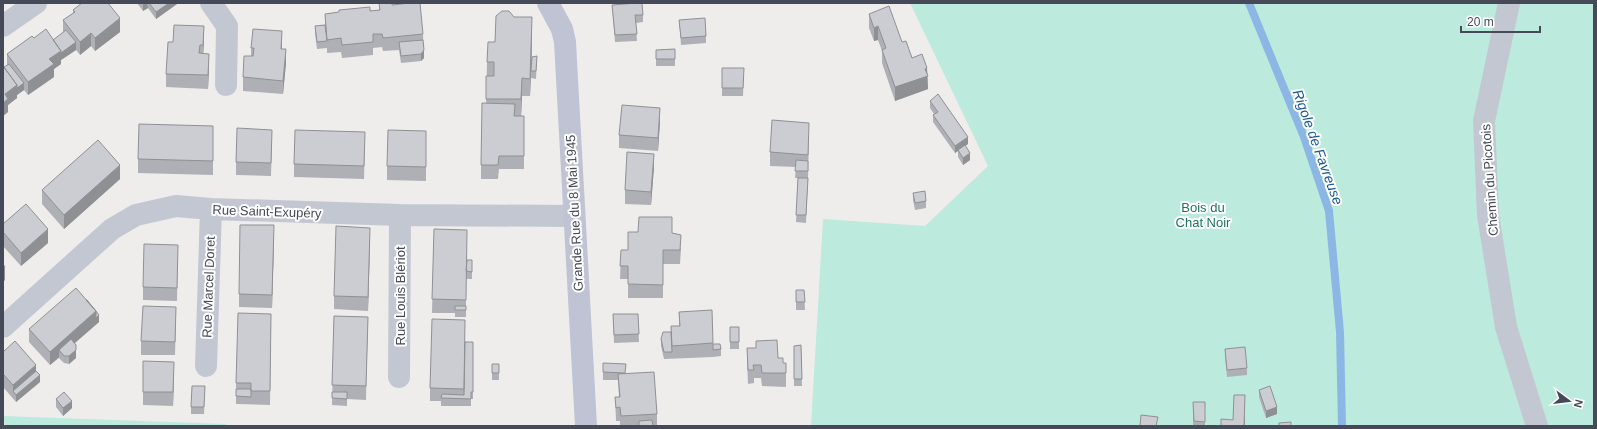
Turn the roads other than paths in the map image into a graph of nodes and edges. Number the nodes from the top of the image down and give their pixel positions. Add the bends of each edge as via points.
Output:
1 (36, 3) edge
2 (211, 3) edge
3 (548, 3) edge
4 (1509, 3) edge
5 (3, 26) edge
6 (226, 85) dead end
7 (211, 209) junction
8 (400, 215) junction
9 (574, 216) junction
10 (3, 327) edge
11 (206, 366) dead end
12 (399, 377) dead end
13 (586, 426) edge
14 (1537, 426) edge

1 - 5 street
2 - 6 street via 228,26
3 - 9 main road, Grande Rue du 8 Mai 1945 via 562,29 565,42
4 - 14 street, Chemin du Picotois via 1484,121 1488,215 1506,327
7 - 8 street, Rue Saint-Exupéry
7 - 10 street, Rue Saint-Exupéry via 176,206 136,215 112,229
7 - 11 street, Rue Marcel Doret
8 - 9 street, Rue Saint-Exupéry
8 - 12 street, Rue Louis Blériot
9 - 13 main road, Grande Rue du 8 Mai 1945

